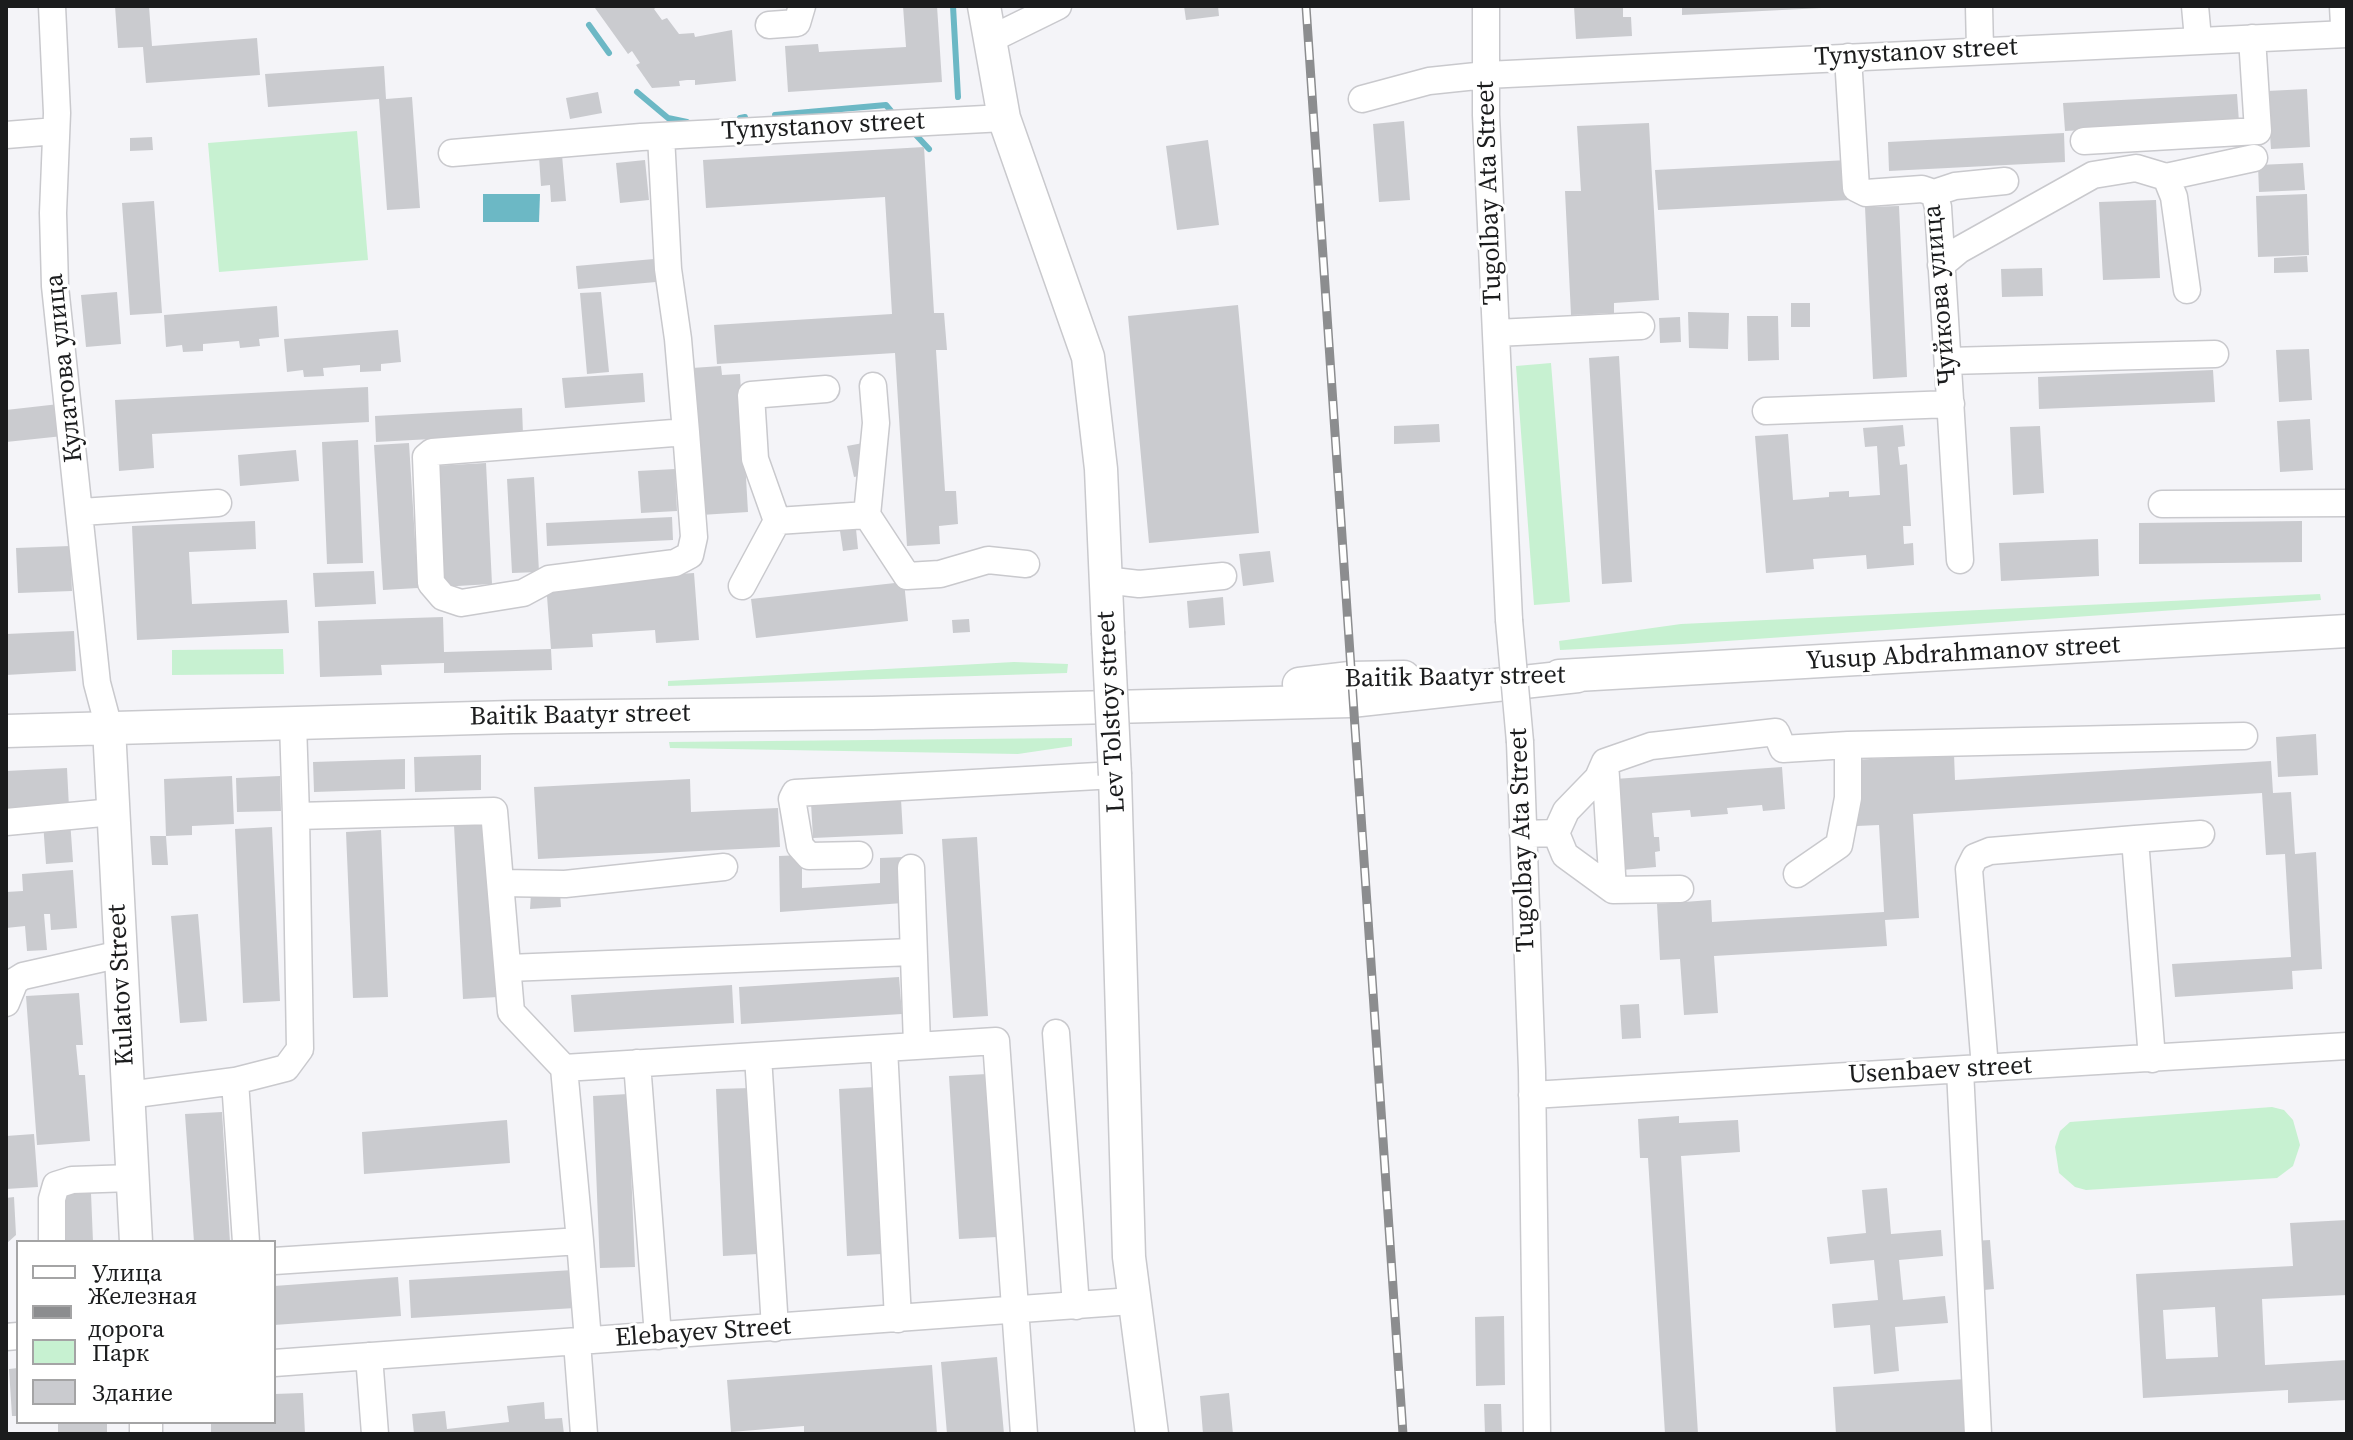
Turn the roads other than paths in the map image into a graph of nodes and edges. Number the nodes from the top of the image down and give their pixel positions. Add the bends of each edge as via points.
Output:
1 (52, 6) edge
2 (802, 6) edge
3 (984, 6) edge
4 (1058, 6) edge
5 (1486, 6) edge
6 (1979, 6) edge
7 (2195, 6) edge
8 (2346, 6) edge
9 (769, 25) dead end
10 (2347, 25) edge
11 (2347, 34) edge
12 (2252, 38) junction
13 (2198, 39) junction
14 (989, 40) junction
15 (1980, 50) junction
16 (1848, 57) junction
17 (1486, 75) junction
18 (1362, 99) dead end
19 (1004, 118) junction
20 (56, 131) junction
21 (6, 135) edge
22 (651, 136) junction
23 (2084, 141) dead end
24 (452, 153) dead end
25 (2254, 158) dead end
26 (2166, 177) junction
27 (2005, 181) dead end
28 (1934, 193) junction
29 (1941, 265) junction
30 (2187, 290) dead end
31 (1641, 326) dead end
32 (1496, 333) junction
33 (2215, 354) dead end
34 (1948, 361) junction
35 (873, 386) dead end
36 (826, 389) dead end
37 (1951, 404) junction
38 (1766, 411) dead end
39 (686, 432) junction
40 (218, 503) dead end
41 (2347, 503) edge
42 (2162, 504) dead end
43 (81, 512) junction
44 (867, 515) junction
45 (777, 521) junction
46 (1960, 560) dead end
47 (1026, 564) dead end
48 (1223, 576) dead end
49 (1105, 580) junction
50 (742, 586) dead end
51 (2347, 631) edge
52 (1578, 676) joint
53 (293, 723) junction
54 (109, 728) junction
55 (6, 731) edge
56 (2244, 736) dead end
57 (1848, 745) junction
58 (1605, 762) junction
59 (1115, 775) junction
60 (113, 812) junction
61 (296, 816) junction
62 (6, 822) edge
63 (1556, 833) junction
64 (1523, 834) junction
65 (2201, 834) dead end
66 (2135, 839) junction
67 (859, 855) dead end
68 (724, 867) dead end
69 (911, 868) dead end
70 (1797, 874) dead end
71 (501, 883) junction
72 (1680, 889) dead end
73 (1613, 890) junction
74 (912, 952) junction
75 (121, 954) junction
76 (508, 968) junction
77 (6, 1003) edge
78 (1056, 1033) dead end
79 (917, 1045) junction
80 (2347, 1046) edge
81 (884, 1048) junction
82 (758, 1056) junction
83 (2152, 1059) junction
84 (637, 1063) junction
85 (564, 1068) junction
86 (1973, 1069) junction
87 (235, 1081) junction
88 (128, 1095) junction
89 (1532, 1095) junction
90 (132, 1178) junction
91 (52, 1240) edge
92 (136, 1240) edge
93 (246, 1240) edge
94 (580, 1241) junction
95 (276, 1261) edge
96 (1132, 1301) junction
97 (1076, 1306) junction
98 (1013, 1311) junction
99 (898, 1319) junction
100 (775, 1328) junction
101 (582, 1335) junction
102 (658, 1336) junction
103 (369, 1356) junction
104 (276, 1363) edge
105 (375, 1434) edge
106 (584, 1434) edge
107 (1024, 1434) edge
108 (1152, 1434) edge
109 (1537, 1434) edge
110 (1978, 1434) edge

1 - 20 street, Кулатова улица
2 - 9 street via 797,23
3 - 14 main road, Lev Tolstoy street
4 - 14 street
5 - 17 street, Tugolbay Ata Street
6 - 15 street
7 - 13 street
8 - 10 main road
11 - 12 street, Tynystanov street
12 - 13 street, Tynystanov street
12 - 23 street via 2258,131
13 - 15 street, Tynystanov street
14 - 19 main road, Lev Tolstoy street
15 - 16 street, Tynystanov street
16 - 17 street, Tynystanov street
16 - 28 street, Чуйкова улица via 1856,188 1866,193
17 - 18 street, Tynystanov street via 1429,81
17 - 32 street, Tugolbay Ata Street
19 - 22 street, Tynystanov street
19 - 49 main road, Lev Tolstoy street via 1088,357 1101,469
20 - 21 street
20 - 43 street, Кулатова улица via 55,286
22 - 24 street, Tynystanov street
22 - 39 street
25 - 26 street
26 - 29 street via 2136,168 2093,175
26 - 30 street via 2174,197
27 - 28 street
28 - 29 street, Чуйкова улица
29 - 34 street, Чуйкова улица
31 - 32 street
32 - 64 street, Tugolbay Ata Street, bridge
33 - 34 street
34 - 37 street, Чуйкова улица
35 - 44 street via 876,423
36 - 45 street via 751,395 755,459
37 - 38 street
37 - 46 street, Чуйкова улица
39 - 39 street via 694,537 690,555 675,563 549,579 523,593 461,603 443,597 431,583 426,457 432,452
40 - 43 street
41 - 42 street
43 - 54 street, Кулатова улица via 97,683
44 - 45 street
44 - 47 street via 907,576 940,574 988,560
45 - 50 street
48 - 49 street via 1139,584
49 - 59 main road, Lev Tolstoy street, bridge
51 - 52 main road, Yusup Abdrahmanov street
52 - 53 main road, Baitik Baatyr street via 1350,678 1153,703
53 - 54 main road, Baitik Baatyr street
53 - 61 street
54 - 55 main road, Baitik Baatyr street
54 - 60 main road, Kulatov Street
56 - 57 street
57 - 58 street via 1783,749 1776,732 1651,746
57 - 70 street via 1848,798 1839,845
58 - 63 street via 1598,778 1566,811
58 - 73 street
59 - 67 street via 795,793 800,846 809,856
59 - 96 main road, Lev Tolstoy street
60 - 62 street
60 - 75 main road, Kulatov Street
61 - 71 street via 494,811
61 - 87 street via 300,1049 286,1068
63 - 64 street
63 - 73 street via 1565,855
64 - 89 street, Tugolbay Ata Street
65 - 66 street
66 - 83 street
66 - 86 street via 1990,851 1975,857 1969,869
68 - 71 street via 565,884
69 - 74 street
71 - 76 street
72 - 73 street
74 - 76 street
74 - 79 street
75 - 77 street via 23,976 15,981
75 - 88 main road, Kulatov Street
76 - 85 street via 511,1012
78 - 97 street
79 - 81 street
79 - 98 street via 996,1041
80 - 83 street, Usenbaev street
81 - 82 street
81 - 99 street
82 - 84 street
82 - 100 street
83 - 86 street, Usenbaev street
84 - 85 street
84 - 102 street
85 - 94 street
86 - 89 street, Usenbaev street
86 - 110 street
87 - 88 street
87 - 93 street
88 - 90 main road, Kulatov Street
89 - 109 street, Tugolbay Ata Street
90 - 91 street via 56,1185
90 - 92 main road, Kulatov Street
94 - 95 street
94 - 101 street
96 - 97 street, Elebayev Street
96 - 108 main road, Lev Tolstoy street
97 - 98 street, Elebayev Street
98 - 99 street, Elebayev Street
98 - 107 street
99 - 100 street, Elebayev Street
100 - 102 street, Elebayev Street
101 - 102 street, Elebayev Street
101 - 103 street, Elebayev Street
101 - 106 street
103 - 104 street, Elebayev Street
103 - 105 street

